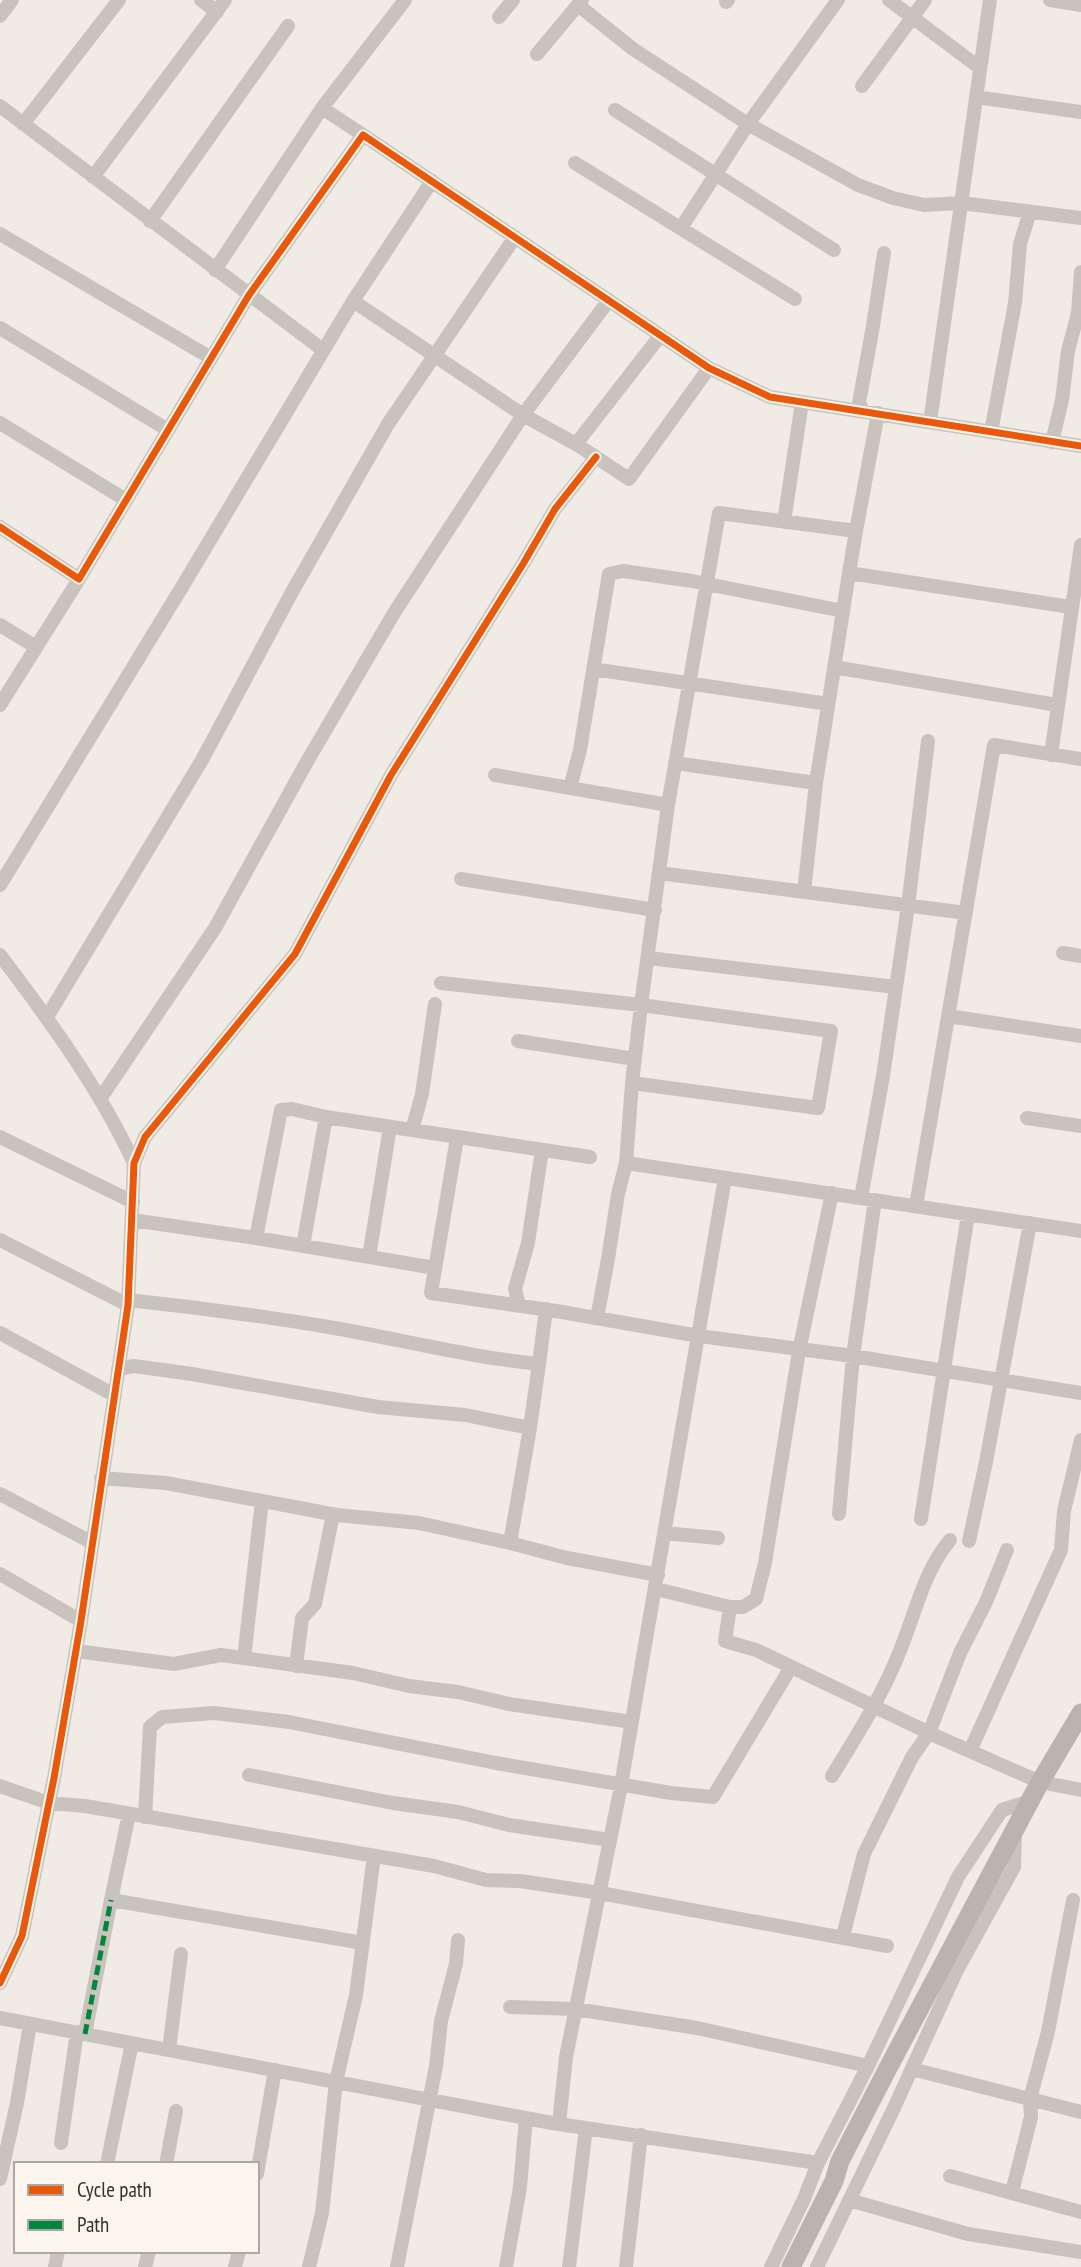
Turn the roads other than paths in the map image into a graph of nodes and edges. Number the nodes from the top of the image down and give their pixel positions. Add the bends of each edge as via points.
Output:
1 (12, 0) edge
2 (119, 0) edge
3 (201, 0) edge
4 (405, 0) edge
5 (513, 0) edge
6 (838, 0) edge
7 (889, 0) edge
8 (925, 0) edge
9 (990, 0) edge
10 (1050, 0) edge
11 (580, 2) edge
12 (1081, 5) edge
13 (221, 6) edge
14 (0, 16) edge
15 (911, 16) junction
16 (499, 17) dead end
17 (288, 26) dead end
18 (537, 54) dead end
19 (980, 68) junction
20 (862, 86) dead end
21 (976, 97) junction
22 (0, 106) edge
23 (322, 108) junction
24 (615, 110) dead end
25 (1081, 112) edge
26 (23, 124) junction
27 (748, 124) junction
28 (363, 135) junction
29 (575, 163) dead end
30 (716, 174) junction
31 (93, 177) junction
32 (432, 181) junction
33 (961, 203) junction
34 (1030, 212) junction
35 (1081, 218) edge
36 (150, 221) junction
37 (681, 228) junction
38 (0, 234) edge
39 (514, 237) junction
40 (834, 250) dead end
41 (884, 253) dead end
42 (215, 270) junction
43 (1081, 272) edge
44 (249, 295) junction
45 (795, 299) dead end
46 (609, 300) junction
47 (353, 301) junction
48 (0, 328) edge
49 (660, 336) junction
50 (323, 350) junction
51 (435, 355) junction
52 (211, 358) junction
53 (709, 368) junction
54 (802, 402) junction
55 (871, 412) junction
56 (523, 415) junction
57 (930, 422) junction
58 (0, 423) edge
59 (168, 430) junction
60 (991, 432) junction
61 (1052, 442) junction
62 (576, 444) junction
63 (1081, 446) edge
64 (596, 457) junction
65 (126, 500) junction
66 (784, 522) junction
67 (0, 527) edge
68 (856, 531) junction
69 (1081, 545) edge
70 (849, 573) junction
71 (79, 579) junction
72 (707, 586) junction
73 (1071, 607) junction
74 (843, 611) junction
75 (0, 625) edge
76 (36, 647) junction
77 (834, 667) junction
78 (593, 669) junction
79 (690, 681) junction
80 (828, 704) junction
81 (0, 705) edge
82 (1057, 705) junction
83 (928, 741) dead end
84 (1051, 755) junction
85 (1081, 759) edge
86 (675, 763) junction
87 (495, 775) dead end
88 (816, 783) junction
89 (570, 788) junction
90 (668, 805) junction
91 (659, 873) junction
92 (461, 879) dead end
93 (0, 885) edge
94 (804, 892) junction
95 (908, 906) junction
96 (655, 910) junction
97 (966, 913) junction
98 (1063, 953) dead end
99 (0, 955) edge
100 (1081, 956) edge
101 (648, 958) junction
102 (441, 982) dead end
103 (896, 987) junction
104 (435, 1004) dead end
105 (641, 1005) junction
106 (948, 1016) junction
107 (47, 1017) junction
108 (1081, 1036) edge
109 (518, 1041) dead end
110 (635, 1059) junction
111 (632, 1083) junction
112 (100, 1099) junction
113 (326, 1116) junction
114 (1027, 1118) dead end
115 (1081, 1126) edge
116 (390, 1127) junction
117 (412, 1130) junction
118 (0, 1138) edge
119 (457, 1138) junction
120 (542, 1150) junction
121 (590, 1157) dead end
122 (134, 1163) junction
123 (626, 1163) junction
124 (725, 1178) junction
125 (832, 1194) junction
126 (868, 1199) junction
127 (133, 1202) junction
128 (916, 1206) junction
129 (968, 1214) junction
130 (132, 1220) junction
131 (1030, 1223) junction
132 (1081, 1231) edge
133 (256, 1238) junction
134 (0, 1240) edge
135 (303, 1246) junction
136 (369, 1257) junction
137 (435, 1268) junction
138 (128, 1302) junction
139 (519, 1306) junction
140 (545, 1309) junction
141 (597, 1318) junction
142 (0, 1333) edge
143 (699, 1336) junction
144 (799, 1351) junction
145 (853, 1356) junction
146 (539, 1364) junction
147 (118, 1368) junction
148 (944, 1370) junction
149 (1002, 1379) junction
150 (1081, 1393) edge
151 (114, 1395) junction
152 (530, 1428) junction
153 (1081, 1440) edge
154 (101, 1478) junction
155 (0, 1494) edge
156 (262, 1501) junction
157 (333, 1514) junction
158 (839, 1514) dead end
159 (921, 1519) dead end
160 (664, 1533) junction
161 (718, 1538) dead end
162 (950, 1540) dead end
163 (969, 1541) dead end
164 (91, 1542) junction
165 (510, 1543) junction
166 (1007, 1550) dead end
167 (0, 1574) edge
168 (657, 1582) junction
169 (730, 1607) junction
170 (80, 1621) junction
171 (76, 1651) junction
172 (244, 1658) junction
173 (296, 1666) junction
174 (791, 1667) junction
175 (874, 1706) junction
176 (1080, 1717) edge
177 (632, 1722) junction
178 (929, 1733) junction
179 (970, 1751) junction
180 (249, 1774) dead end
181 (832, 1776) dead end
182 (1040, 1782) junction
183 (621, 1784) junction
184 (0, 1786) edge
185 (1081, 1790) edge
186 (1030, 1801) junction
187 (49, 1803) junction
188 (129, 1814) junction
189 (145, 1817) junction
190 (1015, 1828) junction
191 (610, 1840) junction
192 (374, 1856) junction
193 (600, 1893) junction
194 (111, 1900) junction
195 (1073, 1900) dead end
196 (843, 1936) junction
197 (458, 1940) dead end
198 (363, 1943) junction
199 (887, 1946) dead end
200 (181, 1954) dead end
201 (0, 1983) edge
202 (510, 2007) dead end
203 (575, 2009) junction
204 (0, 2018) edge
205 (30, 2024) junction
206 (81, 2033) junction
207 (132, 2043) junction
208 (169, 2050) junction
209 (868, 2066) junction
210 (912, 2069) junction
211 (275, 2070) junction
212 (336, 2082) junction
213 (428, 2099) junction
214 (1030, 2099) junction
215 (176, 2111) dead end
216 (1081, 2112) edge
217 (526, 2118) junction
218 (559, 2124) junction
219 (586, 2128) junction
220 (641, 2135) junction
221 (61, 2143) dead end
222 (107, 2162) edge
223 (166, 2162) edge
224 (259, 2162) edge
225 (818, 2163) junction
226 (6, 2175) edge
227 (950, 2176) dead end
228 (1012, 2192) junction
229 (849, 2200) junction
230 (1081, 2212) edge
231 (1081, 2252) edge
232 (309, 2267) edge
233 (397, 2267) edge
234 (506, 2267) edge
235 (569, 2267) edge
236 (626, 2267) edge
237 (771, 2267) edge
238 (791, 2267) edge
239 (817, 2267) edge

1 - 14 street
2 - 26 street
3 - 13 street
4 - 23 street
5 - 16 street
6 - 27 street
7 - 15 street
8 - 15 street
9 - 19 street
10 - 12 street
11 - 18 street
11 - 27 street via 633,49
13 - 31 street
15 - 19 street
15 - 20 street
17 - 36 street
19 - 21 street
21 - 25 street
21 - 33 street
22 - 26 street
23 - 28 street
23 - 42 street
24 - 30 street
26 - 31 street
27 - 30 street
27 - 33 street via 858,185 893,198 924,205
28 - 32 street
28 - 44 street
29 - 37 street
30 - 37 street
30 - 40 street
31 - 36 street
32 - 39 street
32 - 47 street
33 - 34 street
33 - 57 street
34 - 35 street
34 - 60 street via 1020,244 1015,303
36 - 42 street
37 - 45 street
38 - 52 street
39 - 46 street
39 - 51 street
41 - 55 street via 859,403
42 - 44 street
43 - 61 street via 1078,313
44 - 50 street
44 - 52 street
46 - 49 street
46 - 56 street
47 - 50 street
47 - 51 street
48 - 59 street
49 - 53 street
49 - 62 street
50 - 93 street
51 - 56 street
51 - 107 street via 388,424 202,760
52 - 59 street
53 - 54 street via 770,397
53 - 64 street via 629,479
54 - 55 street
54 - 66 street
55 - 57 street
55 - 68 street
56 - 62 street
56 - 112 street via 394,614 215,928
57 - 60 street
58 - 65 street
59 - 65 street
60 - 61 street
61 - 63 street
62 - 64 street
64 - 122 street via 555,509 391,775 296,954 145,1137
65 - 71 street
66 - 68 street
66 - 72 street via 719,513
67 - 71 street
68 - 70 street
69 - 73 street
70 - 73 street
70 - 74 street
71 - 76 street
72 - 74 street
72 - 78 street via 623,571 609,574
72 - 79 street
73 - 82 street
74 - 77 street
75 - 76 street
76 - 81 street
77 - 80 street
77 - 82 street
78 - 79 street
78 - 89 street
79 - 80 street
79 - 86 street
80 - 88 street
82 - 84 street
83 - 95 street
84 - 85 street
84 - 97 street via 994,745
86 - 88 street
86 - 90 street
87 - 89 street
88 - 94 street
89 - 90 street
90 - 91 street
91 - 94 street
91 - 96 street
92 - 96 street
94 - 95 street
95 - 97 street
95 - 103 street
96 - 101 street
97 - 106 street
98 - 100 street
99 - 107 street
101 - 103 street
101 - 105 street
102 - 105 street
103 - 126 street
104 - 117 street
105 - 110 street
105 - 111 street via 831,1031 818,1108
106 - 108 street
106 - 128 street
107 - 112 street
109 - 110 street
110 - 111 street
111 - 123 street
112 - 122 street
113 - 116 street
113 - 133 street via 281,1110
113 - 135 street
114 - 115 street
116 - 117 street
116 - 136 street
117 - 119 street
118 - 127 street
119 - 120 street
119 - 137 street
120 - 121 street
120 - 139 street via 528,1243 515,1289
122 - 127 street
123 - 124 street
123 - 141 street
124 - 125 street
124 - 143 street
125 - 126 street
125 - 144 street
126 - 128 street
126 - 145 street
127 - 130 street
128 - 129 street
129 - 131 street
129 - 148 street
130 - 133 street
130 - 138 street
131 - 132 street
131 - 149 street
133 - 135 street
134 - 138 street
135 - 136 street
136 - 137 street
137 - 139 street via 431,1293
138 - 146 street via 317,1326
138 - 147 street
139 - 140 street
140 - 141 street
140 - 146 street
141 - 143 street
142 - 151 street
143 - 144 street
143 - 160 street
144 - 145 street
144 - 169 street via 756,1599
145 - 148 street
145 - 158 street
146 - 152 street
147 - 151 street
147 - 152 street via 192,1374
148 - 149 street
148 - 159 street
149 - 150 street
149 - 163 street
151 - 154 street
152 - 165 street
153 - 179 street via 1061,1550
154 - 156 street via 166,1483
154 - 164 street
155 - 164 street
156 - 157 street
156 - 172 street
157 - 165 street via 419,1523
157 - 173 street via 315,1604 302,1618
160 - 161 street
160 - 168 street
162 - 175 street via 918,1598
164 - 170 street
165 - 168 street
166 - 178 street
167 - 170 street
168 - 169 street
168 - 177 street
169 - 174 street via 725,1641
170 - 171 street
171 - 172 street via 174,1664 221,1654
171 - 187 street
172 - 173 street
173 - 177 street
174 - 175 street
174 - 183 street via 713,1797
175 - 178 street
175 - 181 street
176 - 182 main road
177 - 183 street
178 - 179 street
178 - 196 street via 912,1757 864,1854
179 - 182 street
180 - 191 street
182 - 185 street
182 - 186 main road
183 - 189 street via 321,1727 214,1713 162,1717 150,1727
183 - 191 street
184 - 187 street
186 - 190 main road
186 - 209 street via 1003,1810 958,1877
187 - 188 street
187 - 201 street via 22,1936
188 - 189 street
188 - 194 street
189 - 192 street
190 - 210 street via 1014,1867 957,1970
190 - 238 main road via 846,2150
191 - 193 street
192 - 193 street via 486,1880
192 - 198 street
193 - 196 street
193 - 203 street
194 - 198 street
194 - 206 street
195 - 214 street
196 - 199 street
197 - 213 street
198 - 212 street
200 - 208 street
202 - 203 street
203 - 209 street via 697,2028
203 - 218 street
204 - 205 street
205 - 206 street
205 - 226 street
206 - 207 street
206 - 221 street
207 - 208 street
207 - 222 street
208 - 211 street
209 - 225 street
210 - 214 street
210 - 229 street
211 - 212 street
211 - 224 street
212 - 213 street
212 - 232 street via 322,2213
213 - 217 street
213 - 233 street
214 - 216 street
214 - 228 street via 1031,2117
215 - 223 street
217 - 218 street
217 - 234 street
218 - 219 street
219 - 220 street
219 - 235 street
220 - 225 street
220 - 236 street
225 - 237 street
227 - 228 street
228 - 230 street
229 - 231 street via 968,2234
229 - 239 street

